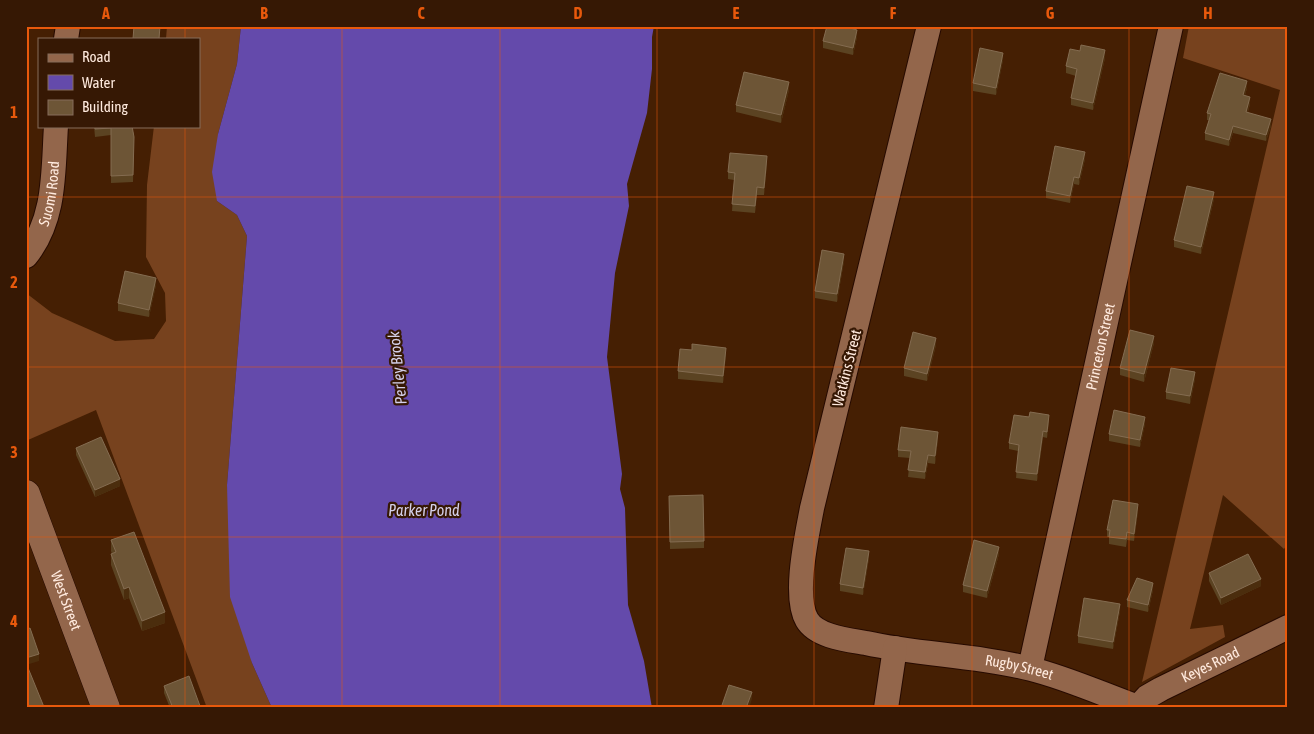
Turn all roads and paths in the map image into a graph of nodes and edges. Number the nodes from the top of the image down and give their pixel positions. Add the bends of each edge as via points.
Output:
1 (929, 26) edge
2 (1171, 26) edge
3 (56, 128) edge
4 (26, 256) edge
5 (26, 494) edge
6 (1288, 627) edge
7 (895, 648) junction
8 (1030, 668) junction
9 (1137, 707) edge
10 (106, 708) edge
11 (886, 708) edge

1 - 7 street, Watkins Street via 812,508 802,570 803,603 812,625 843,638
2 - 8 street, Princeton Street
3 - 4 street, Suomi Road via 48,212 37,242
5 - 10 main road, West Street
6 - 9 street, Keyes Road via 1161,689
7 - 8 street, Rugby Street
7 - 11 street
8 - 9 street, Rugby Street

